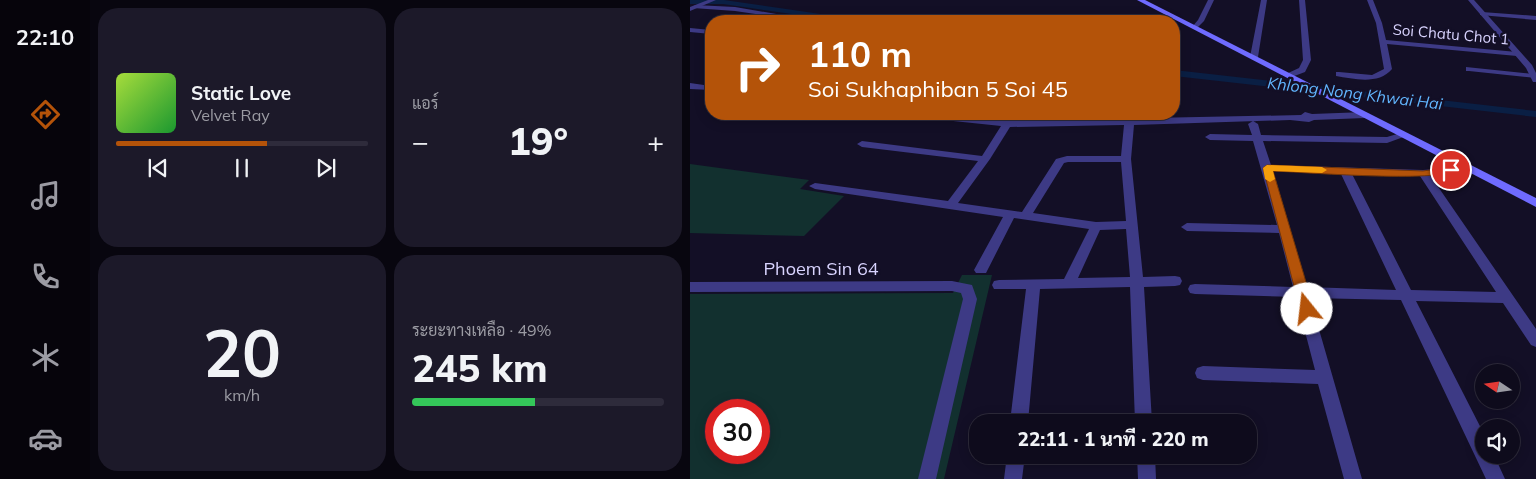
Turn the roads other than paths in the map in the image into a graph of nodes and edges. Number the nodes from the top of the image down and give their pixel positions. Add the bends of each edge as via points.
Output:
1 (713, 0) edge
2 (1140, 0) edge
3 (1210, 0) edge
4 (1264, 0) edge
5 (1302, 0) edge
6 (1370, 0) edge
7 (1472, 0) edge
8 (1149, 2) edge
9 (693, 8) edge
10 (1482, 14) junction
11 (774, 15) edge
12 (1173, 15) edge
13 (1536, 18) edge
14 (1180, 19) edge
15 (1195, 27) junction
16 (690, 30) edge
17 (705, 31) edge
18 (1383, 42) junction
19 (1517, 54) junction
20 (1254, 58) junction
21 (1469, 69) dead end
22 (1339, 74) dead end
23 (1289, 76) junction
24 (1535, 78) edge
25 (690, 86) edge
26 (705, 87) edge
27 (1365, 115) junction
28 (970, 120) edge
29 (1038, 120) edge
30 (1036, 123) junction
31 (1129, 123) junction
32 (1007, 124) junction
33 (1253, 124) dead end
34 (1404, 135) junction
35 (1210, 137) dead end
36 (1258, 138) junction
37 (862, 144) dead end
38 (985, 159) junction
39 (1126, 159) junction
40 (1267, 168) junction
41 (1465, 168) junction
42 (1345, 171) junction
43 (1423, 174) junction
44 (815, 186) dead end
45 (1536, 203) edge
46 (950, 206) junction
47 (1010, 215) junction
48 (1025, 217) junction
49 (1132, 225) junction
50 (1096, 226) junction
51 (1187, 227) dead end
52 (1284, 229) junction
53 (981, 270) dead end
54 (1137, 281) junction
55 (1175, 281) dead end
56 (999, 284) dead end
57 (1034, 284) junction
58 (1068, 284) junction
59 (690, 287) edge
60 (1195, 289) dead end
61 (1302, 292) junction
62 (1405, 294) junction
63 (1507, 298) junction
64 (1536, 341) edge
65 (1203, 372) dead end
66 (1326, 377) junction
67 (1020, 414) edge
68 (1144, 414) edge
69 (1475, 436) edge
70 (1015, 464) edge
71 (1146, 464) edge
72 (1489, 464) edge
73 (927, 479) edge
74 (1013, 479) edge
75 (1147, 479) edge
76 (1353, 479) edge
77 (1496, 479) edge

1 - 9 street
2 - 8 main road
3 - 15 street
4 - 20 street
5 - 23 street via 1307,60 1302,70
6 - 18 street
7 - 10 street
8 - 12 main road
9 - 11 street via 735,9
10 - 13 street
10 - 19 street
14 - 15 main road
15 - 20 main road
16 - 17 street
18 - 19 street, Soi Chatu Chot 1
18 - 22 street via 1388,69 1384,74 1370,77
19 - 24 street
20 - 23 main road
21 - 24 street
23 - 27 main road
25 - 26 street
27 - 31 street
27 - 34 main road
28 - 32 street
29 - 30 street
30 - 31 street
30 - 32 street
31 - 39 street
32 - 38 street
33 - 36 street
34 - 36 street via 1387,140
34 - 41 main road
35 - 36 street
36 - 40 street
37 - 38 street
38 - 46 street
39 - 48 street via 1060,161
39 - 49 street
40 - 42 street
40 - 52 street
41 - 43 street
41 - 45 main road
42 - 43 street
42 - 62 street
43 - 63 street
44 - 46 street
46 - 47 street
47 - 48 street
47 - 53 street
48 - 50 street
49 - 50 street
49 - 54 street
50 - 58 street
51 - 52 street
52 - 61 street
54 - 55 street
54 - 58 street
54 - 68 street
56 - 57 street
57 - 58 street
57 - 67 street
59 - 73 street, Phoem Sin 64 via 952,286 967,290 970,299
60 - 61 street
61 - 62 street
61 - 66 street
62 - 63 street
62 - 69 street
63 - 64 street
65 - 66 street
66 - 76 street
70 - 74 street
71 - 75 street
72 - 77 street

